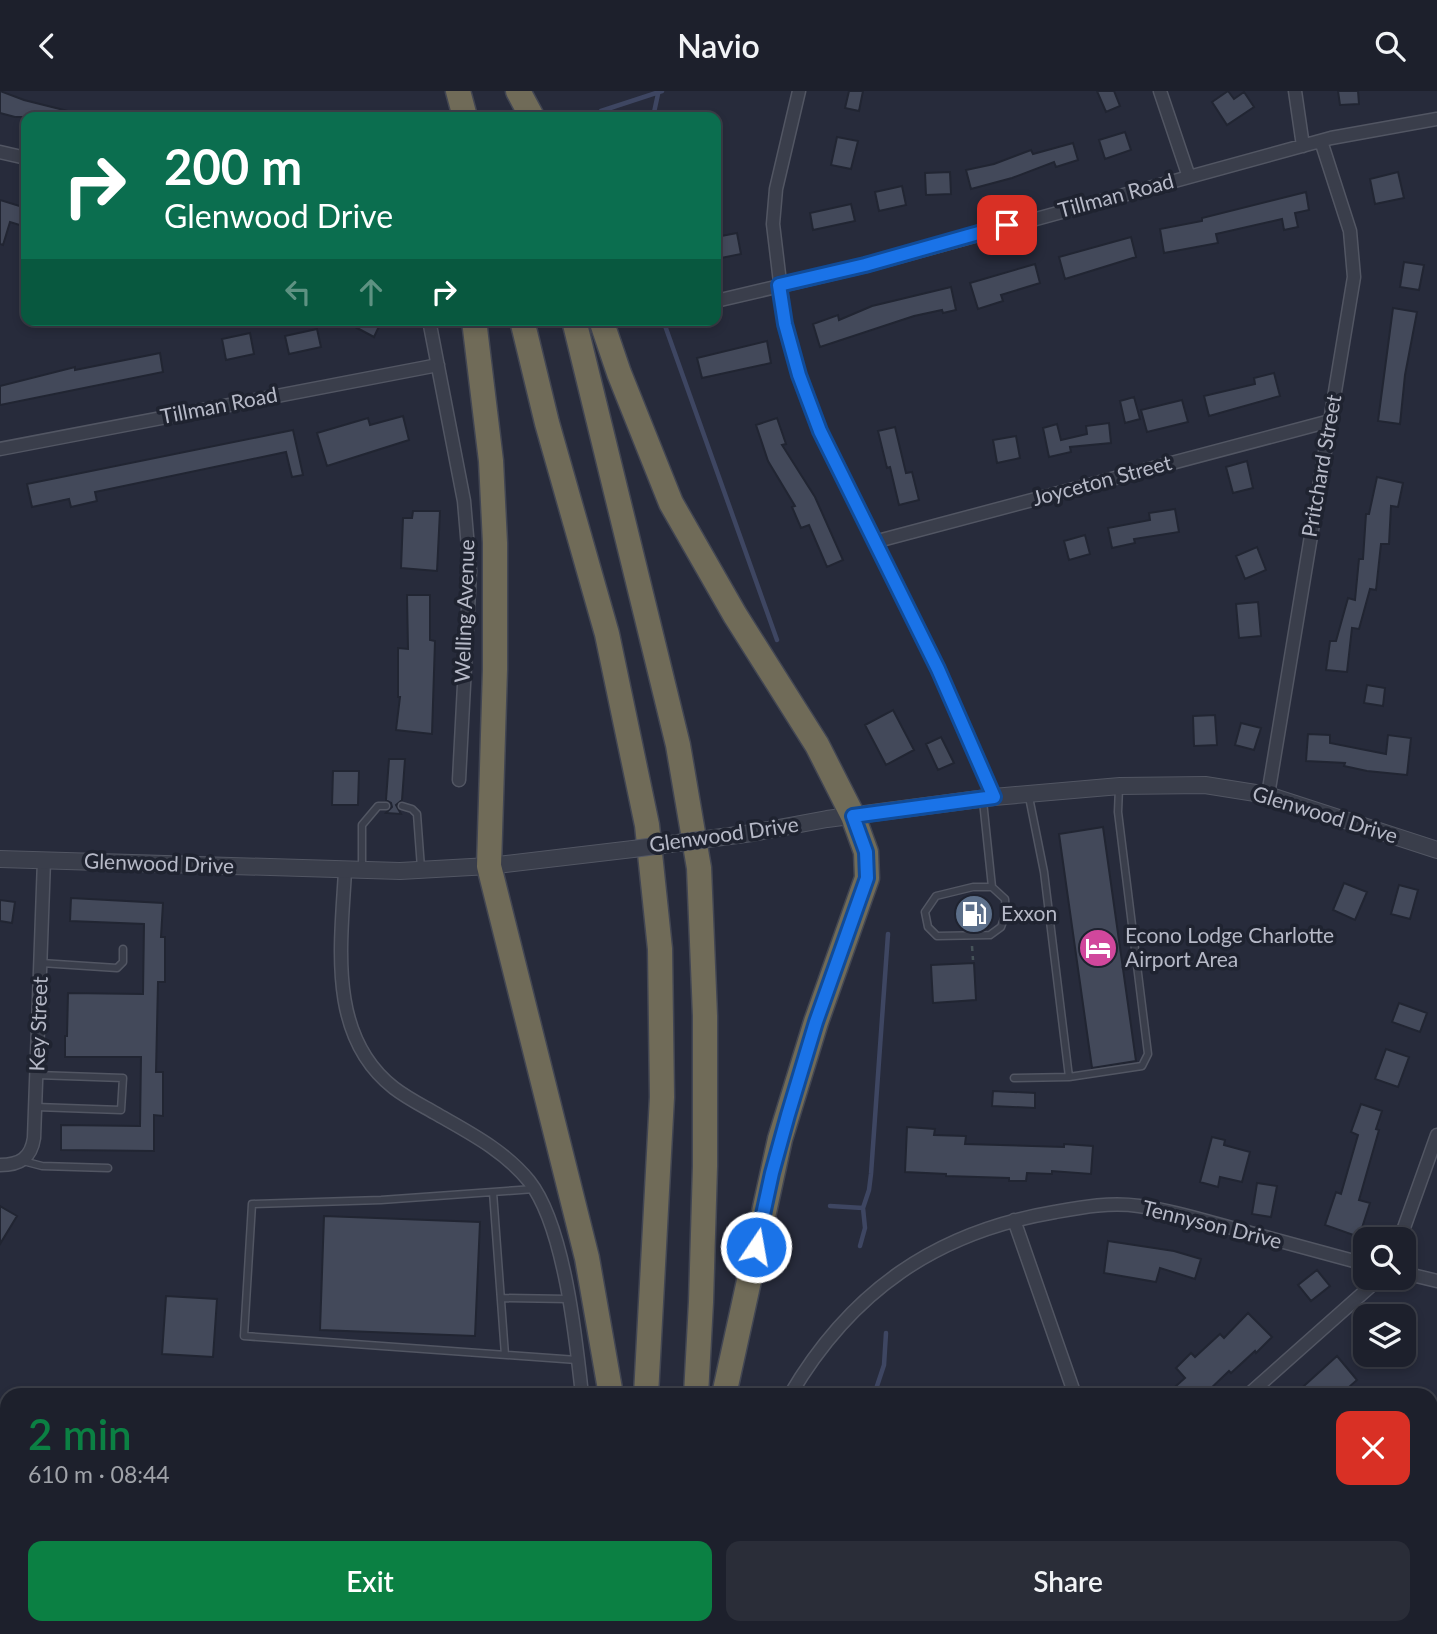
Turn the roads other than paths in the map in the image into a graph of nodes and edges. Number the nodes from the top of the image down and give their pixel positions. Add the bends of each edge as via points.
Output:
1 (447, 91) edge
2 (458, 91) edge
3 (516, 91) edge
4 (799, 91) edge
5 (1160, 91) edge
6 (1295, 91) edge
7 (449, 112) edge
8 (464, 112) edge
9 (521, 112) edge
10 (528, 112) edge
11 (1437, 119) edge
12 (1321, 141) junction
13 (1303, 146) junction
14 (0, 152) edge
15 (21, 157) edge
16 (1189, 177) junction
17 (779, 285) junction
18 (721, 300) edge
19 (430, 326) edge
20 (475, 326) edge
21 (523, 326) edge
22 (575, 326) edge
23 (603, 326) edge
24 (438, 365) junction
25 (1330, 421) junction
26 (0, 449) edge
27 (874, 543) junction
28 (458, 779) dead end
29 (1120, 786) junction
30 (1029, 795) junction
31 (1268, 795) junction
32 (988, 798) junction
33 (386, 806) dead end
34 (402, 806) dead end
35 (853, 816) junction
36 (1437, 850) edge
37 (0, 859) edge
38 (44, 860) junction
39 (489, 866) junction
40 (421, 870) junction
41 (345, 871) junction
42 (362, 871) junction
43 (992, 887) junction
44 (123, 949) dead end
45 (41, 963) junction
46 (37, 1075) junction
47 (1069, 1077) junction
48 (1014, 1078) dead end
49 (36, 1107) junction
50 (1437, 1135) edge
51 (23, 1161) junction
52 (0, 1165) edge
53 (108, 1168) dead end
54 (534, 1189) junction
55 (493, 1192) junction
56 (1014, 1220) junction
57 (1404, 1227) edge
58 (1353, 1261) edge
59 (1416, 1276) edge
60 (1437, 1281) edge
61 (1366, 1290) edge
62 (501, 1298) junction
63 (568, 1299) junction
64 (505, 1355) junction
65 (578, 1360) junction
66 (581, 1388) edge
67 (610, 1388) edge
68 (646, 1388) edge
69 (696, 1388) edge
70 (726, 1388) edge
71 (794, 1388) edge
72 (1073, 1388) edge
73 (1256, 1388) edge

1 - 7 highway
2 - 8 highway
3 - 9 highway
3 - 10 highway
4 - 17 street via 776,189 773,223
5 - 16 street
6 - 13 street
11 - 12 street, Tillman Road
12 - 13 street, Tillman Road
12 - 25 street, Pritchard Street via 1350,231 1354,277
13 - 16 street, Tillman Road
14 - 15 street
16 - 17 street, Tillman Road
17 - 18 street, Tillman Road
17 - 27 street via 804,394
19 - 24 street, Welling Avenue
20 - 39 highway via 491,461 495,543
21 - 68 highway via 607,634 647,825 660,961 662,1097
22 - 69 highway via 678,745 699,867 705,1165
23 - 35 highway via 671,503 806,726
24 - 26 street, Tillman Road
24 - 28 street, Welling Avenue via 469,542
25 - 27 street, Joyceton Street
25 - 31 street, Pritchard Street
27 - 32 street via 938,669
29 - 30 street, Glenwood Drive
29 - 31 street, Glenwood Drive via 1205,785
29 - 47 lane via 1119,821 1148,1054 1142,1066
30 - 32 street, Glenwood Drive
30 - 47 lane via 1044,872
31 - 36 street, Glenwood Drive
32 - 35 street, Glenwood Drive
32 - 43 lane
33 - 42 lane via 378,806 362,825
34 - 40 lane via 417,814
35 - 39 street, Glenwood Drive, bridge
35 - 70 highway via 866,852 867,878 780,1139
37 - 38 street, Glenwood Drive
38 - 41 street, Glenwood Drive
38 - 45 street, Key Street
39 - 40 street, Glenwood Drive
39 - 67 highway via 587,1258
40 - 42 street, Glenwood Drive
41 - 42 street, Glenwood Drive
41 - 54 street via 342,989 361,1050 394,1088 496,1149
43 - 43 lane via 936,897 925,912 928,927 937,936 990,935 1001,927 1006,913 1005,899
44 - 45 lane via 123,962 117,968
45 - 46 street, Key Street
46 - 49 street, Key Street
46 - 49 lane via 123,1078 121,1110
47 - 48 lane
49 - 51 street, Key Street via 33,1148
50 - 57 street
51 - 52 street
51 - 53 lane
54 - 55 lane
54 - 63 street via 557,1244
55 - 62 lane
55 - 64 lane via 252,1204 244,1336
56 - 58 street, Tennyson Drive via 1088,1206 1139,1206
56 - 71 street, Tennyson Drive via 944,1245 883,1283 842,1322
56 - 72 street
59 - 60 street
61 - 73 street
62 - 63 lane
62 - 64 lane
63 - 65 street
64 - 65 lane
65 - 66 street

